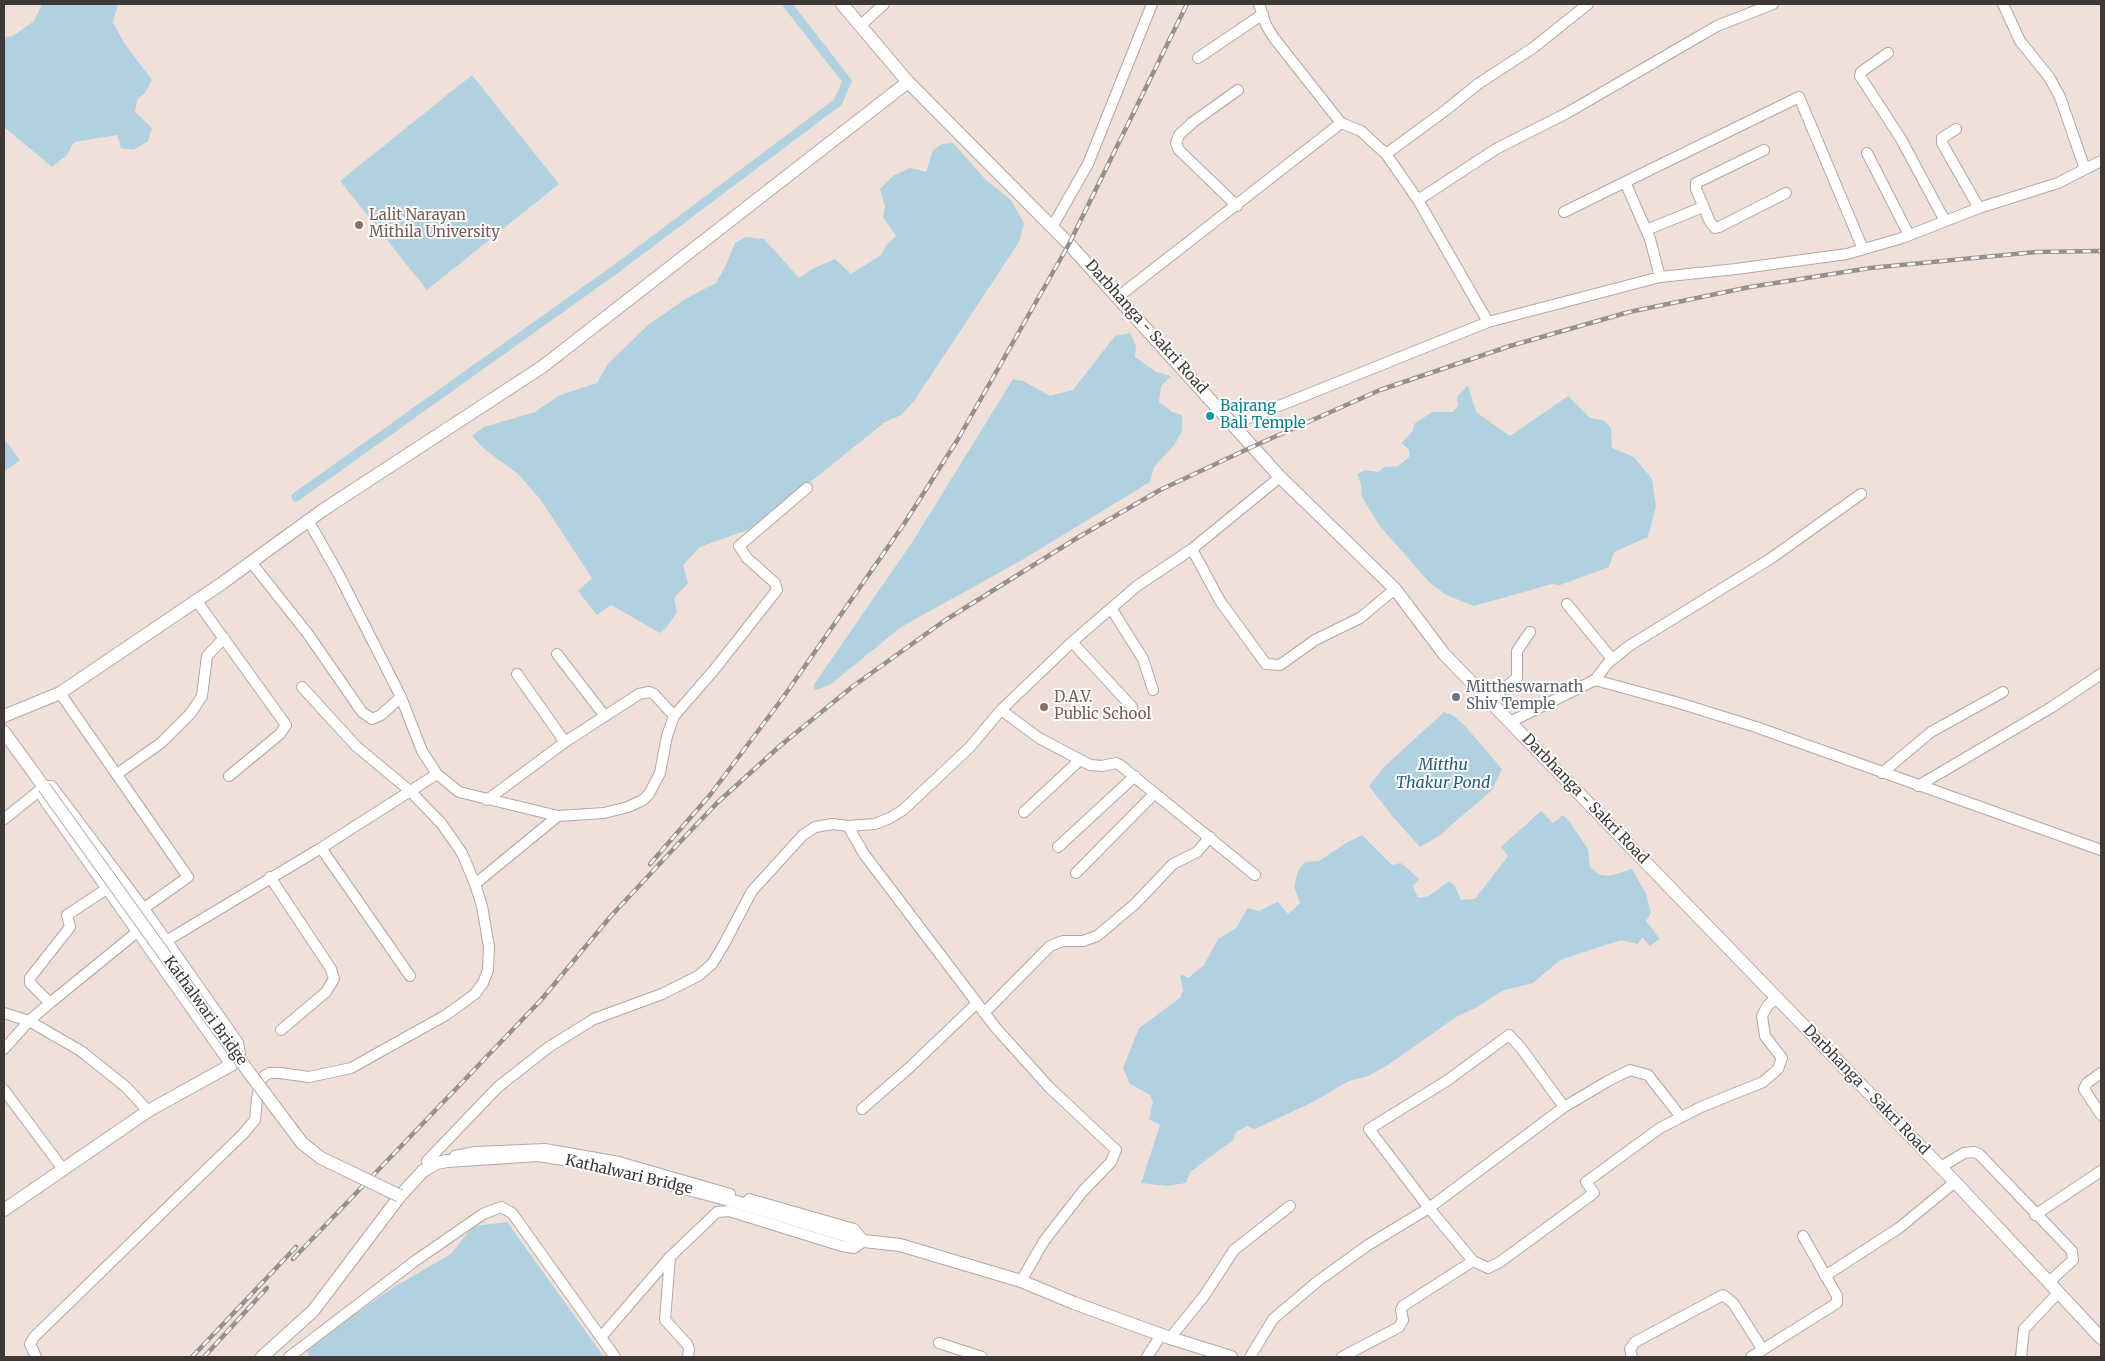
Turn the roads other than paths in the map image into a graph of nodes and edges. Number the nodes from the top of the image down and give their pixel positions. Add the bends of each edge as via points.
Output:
1 (842, 4) edge
2 (884, 4) edge
3 (1152, 4) edge
4 (1259, 4) edge
5 (1588, 4) edge
6 (1773, 4) edge
7 (2003, 4) edge
8 (1263, 14) junction
9 (860, 26) junction
10 (1888, 53) dead end
11 (1198, 58) dead end
12 (908, 82) junction
13 (1238, 90) dead end
14 (1341, 123) junction
15 (1956, 129) dead end
16 (1764, 150) dead end
17 (1867, 153) dead end
18 (1386, 154) junction
19 (2101, 161) edge
20 (2085, 168) junction
21 (1625, 182) junction
22 (1786, 193) dead end
23 (1418, 200) junction
24 (1237, 206) junction
25 (1703, 207) junction
26 (1979, 208) junction
27 (1564, 212) dead end
28 (1945, 221) junction
29 (1052, 227) junction
30 (1646, 230) junction
31 (1909, 235) junction
32 (1863, 249) junction
33 (1660, 276) junction
34 (1118, 297) junction
35 (1488, 322) junction
36 (1234, 424) junction
37 (1280, 477) junction
38 (807, 488) dead end
39 (1861, 494) dead end
40 (308, 520) junction
41 (1192, 549) junction
42 (252, 562) junction
43 (1395, 589) junction
44 (196, 600) junction
45 (1567, 604) dead end
46 (1111, 608) junction
47 (1530, 632) dead end
48 (224, 638) junction
49 (1072, 642) junction
50 (557, 654) dead end
51 (1612, 659) junction
52 (517, 674) dead end
53 (2101, 674) edge
54 (1595, 680) junction
55 (302, 687) dead end
56 (1153, 690) dead end
57 (60, 692) junction
58 (2003, 692) dead end
59 (401, 697) junction
60 (1489, 700) junction
61 (1132, 707) dead end
62 (1001, 710) junction
63 (604, 715) junction
64 (4, 716) edge
65 (674, 716) junction
66 (1510, 722) junction
67 (4, 732) edge
68 (565, 742) junction
69 (1080, 760) junction
70 (1882, 773) junction
71 (117, 774) junction
72 (437, 774) junction
73 (229, 776) dead end
74 (1134, 776) junction
75 (1918, 786) junction
76 (42, 789) junction
77 (410, 791) junction
78 (1155, 793) junction
79 (487, 800) junction
80 (1024, 812) dead end
81 (558, 816) junction
82 (4, 820) edge
83 (848, 826) junction
84 (1210, 837) junction
85 (1058, 846) dead end
86 (321, 848) junction
87 (2101, 850) edge
88 (1076, 873) dead end
89 (1255, 875) dead end
90 (270, 877) junction
91 (476, 884) junction
92 (108, 888) junction
93 (143, 909) junction
94 (137, 932) junction
95 (166, 941) junction
96 (410, 976) dead end
97 (1777, 998) junction
98 (50, 1003) junction
99 (977, 1003) junction
100 (4, 1013) edge
101 (984, 1013) junction
102 (29, 1021) junction
103 (282, 1030) dead end
104 (4, 1049) edge
105 (231, 1065) junction
106 (2101, 1073) edge
107 (4, 1090) edge
108 (1564, 1107) junction
109 (862, 1108) dead end
110 (148, 1111) junction
111 (2101, 1115) edge
112 (1681, 1117) junction
113 (1941, 1167) junction
114 (63, 1169) junction
115 (2101, 1171) edge
116 (1955, 1182) junction
117 (400, 1196) junction
118 (1290, 1206) dead end
119 (1429, 1208) junction
120 (4, 1210) edge
121 (2036, 1215) junction
122 (1803, 1236) dead end
123 (864, 1241) junction
124 (670, 1257) junction
125 (1473, 1260) junction
126 (1825, 1276) junction
127 (1021, 1281) junction
128 (2049, 1282) junction
129 (2059, 1292) junction
130 (602, 1336) junction
131 (1165, 1336) junction
132 (2101, 1338) edge
133 (939, 1343) dead end
134 (1763, 1350) junction
135 (36, 1357) edge
136 (262, 1357) edge
137 (289, 1357) edge
138 (615, 1357) edge
139 (688, 1357) edge
140 (982, 1357) edge
141 (1147, 1357) edge
142 (1231, 1357) edge
143 (1250, 1357) edge
144 (1342, 1357) edge
145 (1632, 1357) edge
146 (1751, 1357) edge
147 (2021, 1357) edge

1 - 9 main road, Darbhanga - Sakri Road
2 - 9 street
3 - 29 street via 1088,164
4 - 8 street
5 - 18 street via 1533,48 1478,84
6 - 23 street via 1716,26 1567,113 1496,149
7 - 20 street via 2020,41 2049,77 2060,97
8 - 11 street
8 - 14 street via 1274,38
9 - 12 main road, Darbhanga - Sakri Road
10 - 28 street via 1860,76 1901,139
12 - 29 main road, Darbhanga - Sakri Road
12 - 40 main road via 542,368
13 - 24 street via 1193,122 1179,135 1176,143 1179,150
14 - 18 street via 1361,132
14 - 24 street
15 - 26 street via 1942,138 1942,143
16 - 25 street via 1696,183
17 - 31 street
18 - 23 street
19 - 20 street
20 - 26 street via 2058,184
21 - 27 street
21 - 30 street
21 - 32 street via 1799,98
22 - 25 street via 1716,228
23 - 35 street
24 - 34 street
25 - 30 street
26 - 28 street
28 - 31 street
29 - 34 main road, Darbhanga - Sakri Road
30 - 33 street
31 - 32 street
32 - 33 street via 1818,258
33 - 35 street
34 - 36 main road, Darbhanga - Sakri Road
35 - 36 street
36 - 37 main road, Darbhanga - Sakri Road
37 - 41 street
37 - 43 main road, Darbhanga - Sakri Road
38 - 65 street via 740,544 741,552 775,583 777,590
39 - 51 street via 1770,559
40 - 42 main road
40 - 59 street
41 - 43 street via 1220,601 1266,664 1280,665 1315,640 1360,618
41 - 46 street
42 - 44 main road
42 - 59 street via 308,634 362,712 372,719
43 - 60 main road, Darbhanga - Sakri Road via 1444,654
44 - 48 street
44 - 57 main road
45 - 51 street
46 - 49 street
46 - 56 street via 1143,659
47 - 60 street via 1517,651 1516,678
48 - 71 street via 207,656 202,696 191,713 161,743
48 - 73 street via 286,725 280,734
49 - 61 street
49 - 62 street
50 - 63 street
51 - 54 street
52 - 68 street
53 - 75 street via 2052,707
54 - 66 street
54 - 70 street via 1679,702
55 - 77 street via 356,746
57 - 64 main road
57 - 71 street
58 - 70 street via 1931,732
59 - 72 street via 422,751
60 - 66 main road, Darbhanga - Sakri Road
62 - 69 street via 1039,738
62 - 83 street via 970,747 903,810 875,824
63 - 65 street via 639,694 649,692
63 - 68 street
65 - 81 street via 660,773 643,800 604,813
66 - 97 main road, Darbhanga - Sakri Road
67 - 76 main road, Kathalwari Bridge
68 - 79 street
69 - 74 street via 1097,766 1116,763
69 - 80 street
70 - 75 street
71 - 93 street via 188,877
72 - 77 street
72 - 79 street via 460,792
74 - 78 street
74 - 85 street
75 - 87 street
76 - 82 street
76 - 92 street
76 - 93 main road via 51,786
76 - 117 main road, Kathalwari Bridge, bridge via 298,1138 321,1158
77 - 86 street
77 - 91 street via 441,823 462,853
78 - 84 street
78 - 88 street
79 - 81 street
81 - 91 street
83 - 99 street via 864,854
83 - 123 street via 815,827 785,852 752,891 720,952 698,976 662,994 594,1019 549,1047 498,1087 427,1161 475,1152 545,1149 619,1162 854,1230
84 - 89 street
84 - 101 street via 1197,852 1173,864 1135,904 1097,936 1050,946
86 - 90 street
86 - 96 street
90 - 95 street
90 - 103 street via 331,969 334,980 326,992
91 - 135 street via 489,947 488,970 476,994 409,1038 351,1068 309,1077 280,1073 264,1076 255,1120 34,1337 30,1344
92 - 94 street
92 - 98 street via 67,915 71,926 30,978 30,983
93 - 95 main road
94 - 98 street
94 - 105 street
95 - 105 main road via 237,1043 239,1054
97 - 112 street via 1762,1016 1765,1036 1782,1058 1778,1068 1763,1082
97 - 113 main road, Darbhanga - Sakri Road
98 - 102 street
99 - 101 street
99 - 109 street
100 - 102 street
101 - 127 street via 1050,1087 1113,1145 1116,1153 1044,1241
102 - 104 street
102 - 110 street via 96,1062
105 - 110 main road
106 - 111 street via 2084,1089
107 - 114 street
108 - 112 street via 1630,1070 1648,1075
108 - 119 street
108 - 119 street via 1509,1035 1448,1080 1369,1129
110 - 114 main road
112 - 125 street via 1660,1128 1586,1182 1594,1193 1500,1262 1488,1268
113 - 116 main road, Darbhanga - Sakri Road
113 - 121 street via 1964,1153 1974,1152
114 - 120 main road
115 - 121 street
116 - 126 street via 1904,1223
116 - 128 main road, Darbhanga - Sakri Road
117 - 123 main road, Kathalwari Bridge via 418,1175 437,1163 538,1155 600,1165
117 - 136 main road, Kathalwari Bridge via 313,1311
118 - 131 street via 1234,1250 1204,1296
119 - 125 street
119 - 143 street via 1368,1245 1318,1281 1273,1320
121 - 128 street via 2074,1254 2071,1263
122 - 126 street
123 - 124 street via 854,1248 842,1246 722,1210
123 - 127 main road, Kathalwari Bridge via 900,1245
124 - 130 street
124 - 139 street via 665,1320 687,1344 690,1349
125 - 144 street via 1403,1306 1400,1310 1404,1320 1399,1327
126 - 134 street via 1837,1296 1836,1305
127 - 131 main road, Kathalwari Bridge
128 - 129 main road, Darbhanga - Sakri Road
129 - 132 main road, Darbhanga - Sakri Road
129 - 147 street via 2024,1329
130 - 137 street via 512,1213 501,1207 483,1214 423,1256
130 - 138 street
131 - 141 street
131 - 142 main road, Kathalwari Bridge
133 - 140 street
134 - 145 street via 1734,1303 1723,1295 1635,1342 1630,1349
134 - 146 street

